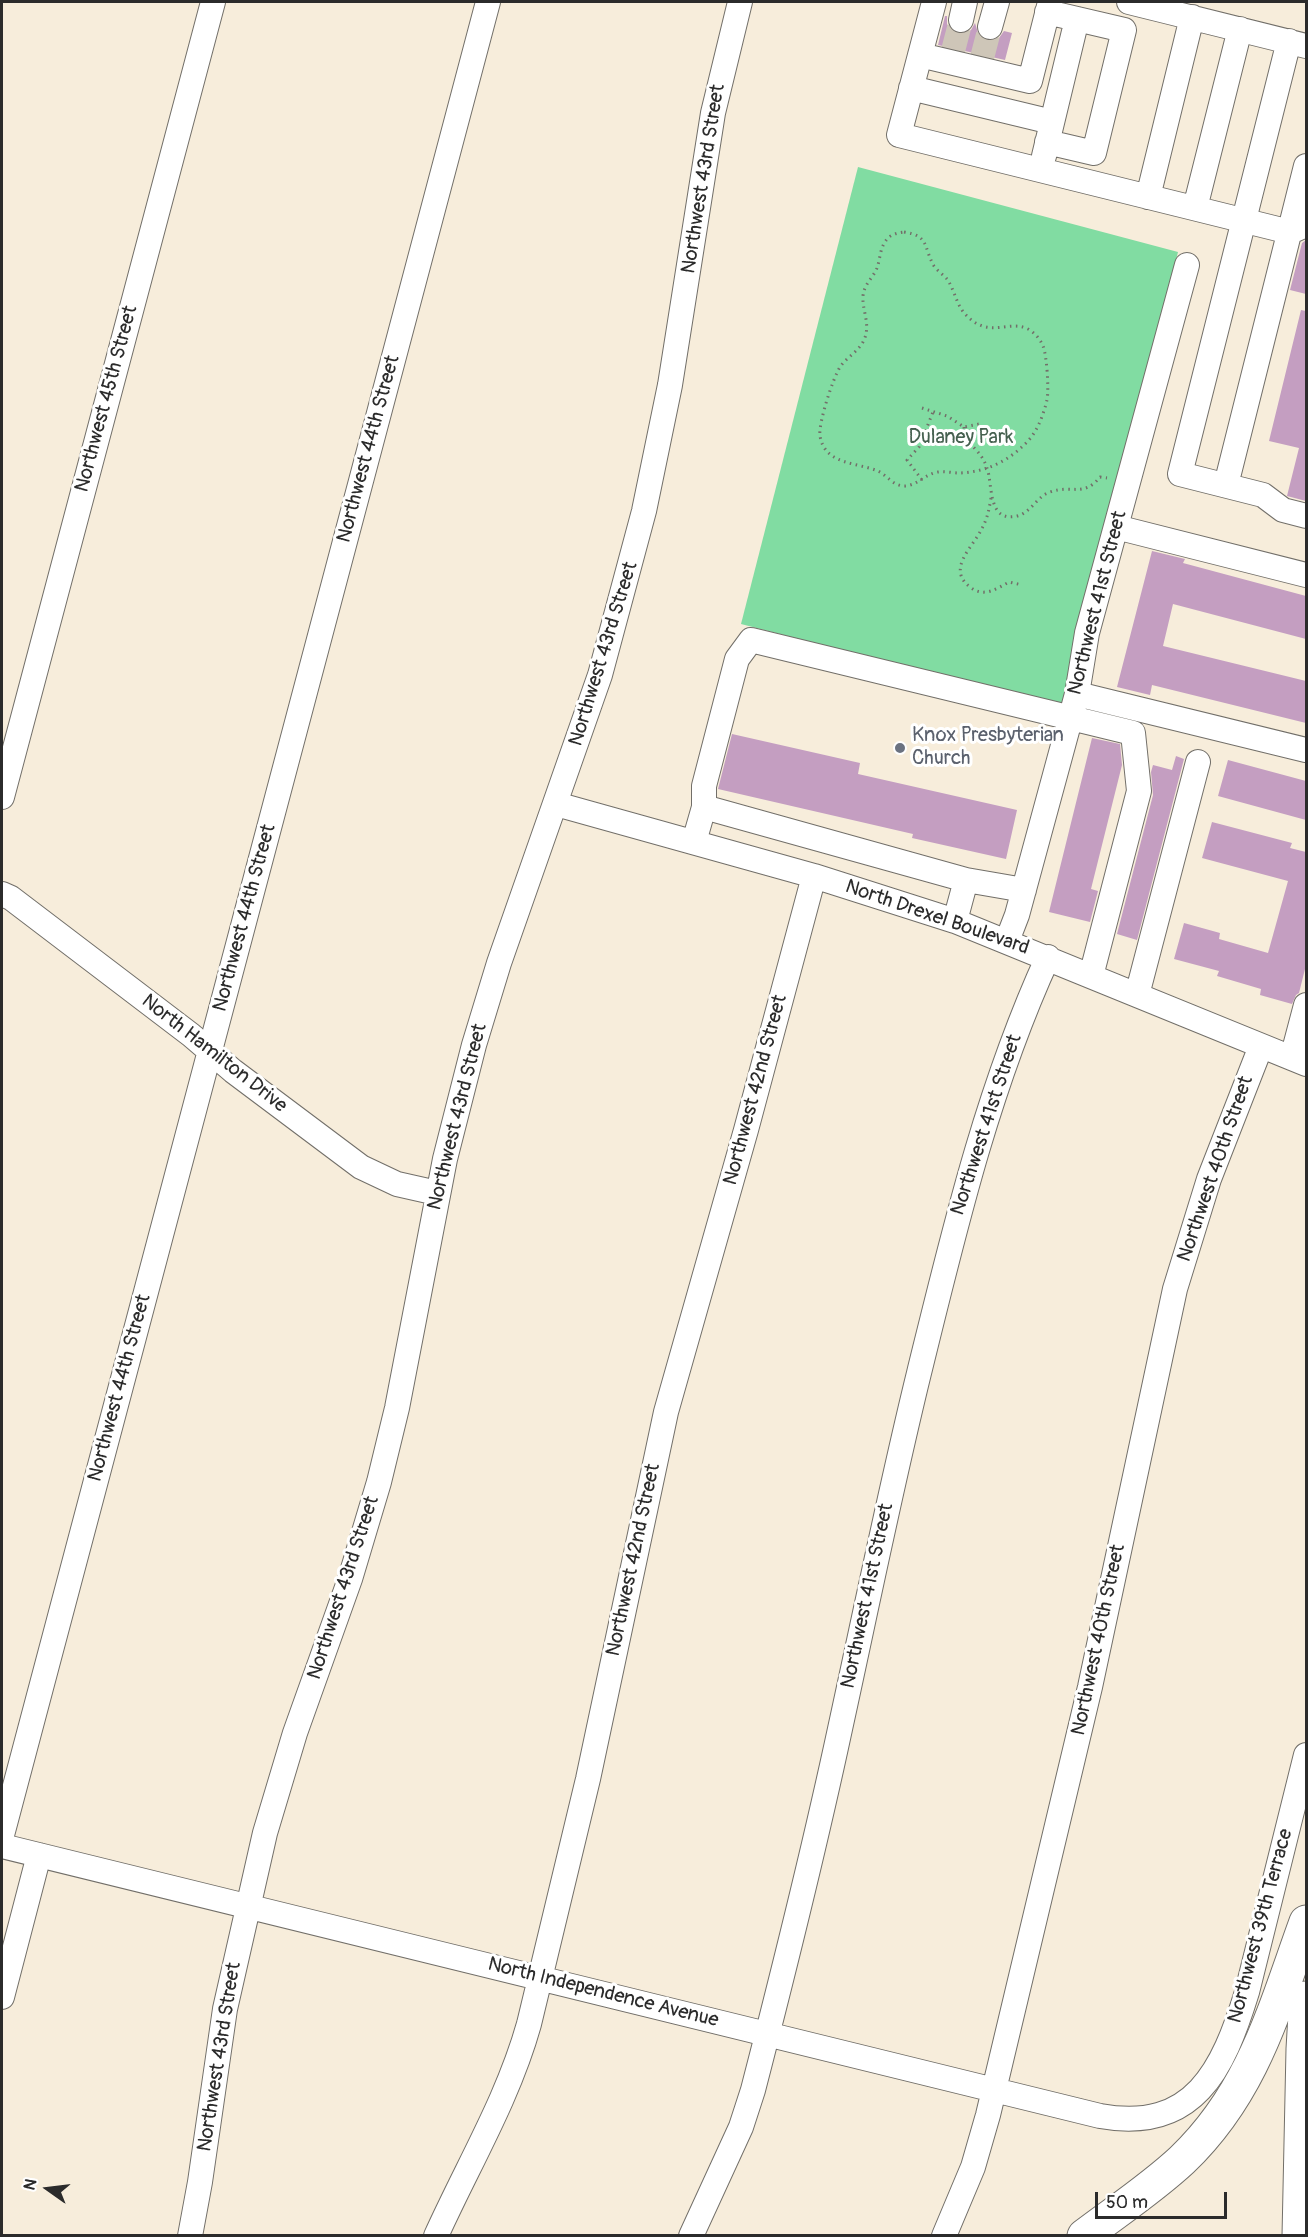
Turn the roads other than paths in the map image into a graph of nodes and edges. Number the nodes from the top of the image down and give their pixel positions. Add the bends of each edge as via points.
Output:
1 (213, 2) edge
2 (488, 2) edge
3 (740, 2) edge
4 (933, 2) edge
5 (997, 2) edge
6 (1129, 2) edge
7 (1048, 7) edge
8 (1192, 17) junction
9 (1077, 19) junction
10 (990, 27) tunnel mouth
11 (1240, 29) junction
12 (1298, 44) edge
13 (920, 54) junction
14 (911, 88) junction
15 (1049, 132) junction
16 (1306, 166) edge
17 (1040, 170) junction
18 (1148, 196) junction
19 (1196, 208) junction
20 (1244, 220) junction
21 (1298, 229) edge
22 (1187, 265) dead end
23 (1226, 485) junction
24 (1306, 516) edge
25 (1116, 526) junction
26 (1306, 575) edge
27 (1077, 694) junction
28 (1070, 718) junction
29 (1306, 750) edge
30 (1198, 762) dead end
31 (2, 797) edge
32 (556, 804) junction
33 (704, 807) junction
34 (694, 842) junction
35 (814, 876) junction
36 (966, 880) junction
37 (1024, 890) junction
38 (2, 894) edge
39 (955, 921) junction
40 (1007, 941) junction
41 (1048, 957) junction
42 (1091, 976) junction
43 (1137, 995) junction
44 (1306, 1005) edge
45 (1261, 1046) junction
46 (209, 1051) junction
47 (1299, 1061) edge
48 (437, 1193) junction
49 (1306, 1755) edge
50 (2, 1835) edge
51 (2, 1846) edge
52 (39, 1855) junction
53 (248, 1906) junction
54 (1306, 1922) edge
55 (540, 1978) junction
56 (2, 1997) edge
57 (1306, 1998) edge
58 (767, 2033) junction
59 (994, 2090) junction
60 (1200, 2091) joint
61 (1299, 2223) edge
62 (190, 2235) edge
63 (436, 2235) edge
64 (691, 2235) edge
65 (944, 2235) edge
66 (1084, 2235) edge

1 - 31 street, Northwest 45th Street
2 - 46 street, Northwest 44th Street
3 - 32 street, Northwest 43rd Street via 713,113 670,385 645,511 600,675
4 - 13 street
5 - 10 street
6 - 8 street
7 - 9 street
7 - 13 street via 1030,81 952,56
8 - 11 street
8 - 18 street
9 - 15 street
9 - 15 street via 1124,30 1094,153
11 - 12 street
11 - 19 street
12 - 20 street
13 - 14 street
14 - 15 street
14 - 17 street via 899,135
15 - 17 street
16 - 21 street
17 - 18 street
18 - 19 street
19 - 20 street
20 - 21 street
20 - 23 street via 1180,474
21 - 23 street
22 - 25 street, Northwest 41st Street
23 - 24 street via 1263,495 1283,510
25 - 26 street
25 - 27 street, Northwest 41st Street via 1087,633
27 - 28 street, Northwest 41st Street
27 - 29 street
28 - 33 street via 751,640 737,659 704,786
28 - 37 street, Northwest 41st Street
28 - 42 street via 1134,734 1139,791
30 - 43 street
32 - 34 street, North Drexel Boulevard
32 - 48 street, Northwest 43rd Street via 485,1007
33 - 34 street
33 - 36 street
34 - 35 street, North Drexel Boulevard
35 - 39 street, North Drexel Boulevard
35 - 55 street, Northwest 42nd Street via 666,1412 588,1779
36 - 37 street
36 - 39 street
37 - 40 street, Northwest 41st Street
38 - 46 street, North Hamilton Drive
39 - 40 street, North Drexel Boulevard
40 - 41 street, North Drexel Boulevard
41 - 42 street, North Drexel Boulevard
41 - 58 street, Northwest 41st Street via 1002,1070 952,1239
42 - 43 street, North Drexel Boulevard
43 - 45 street, North Drexel Boulevard
44 - 47 street
45 - 47 street, North Drexel Boulevard
45 - 59 street, Northwest 40th Street via 1209,1179 1175,1289 1090,1687
46 - 48 street, North Hamilton Drive via 361,1167 397,1184
46 - 50 street, Northwest 44th Street
48 - 53 street, Northwest 43rd Street via 398,1408 379,1482 350,1579 280,1779
49 - 60 street, Northwest 39th Terrace via 1239,2019
51 - 52 street, North Independence Avenue
52 - 53 street, North Independence Avenue
52 - 56 street
53 - 55 street, North Independence Avenue
53 - 62 street, Northwest 43rd Street via 220,2038
54 - 66 highway via 1264,2041 1222,2114 1164,2176
55 - 58 street, North Independence Avenue
55 - 63 street, Northwest 42nd Street via 511,2080
57 - 61 highway
58 - 59 street, North Independence Avenue
58 - 64 street, Northwest 41st Street via 741,2127
59 - 60 street, North Independence Avenue via 1100,2116 1136,2120 1173,2111
59 - 65 street, Northwest 40th Street via 973,2167

